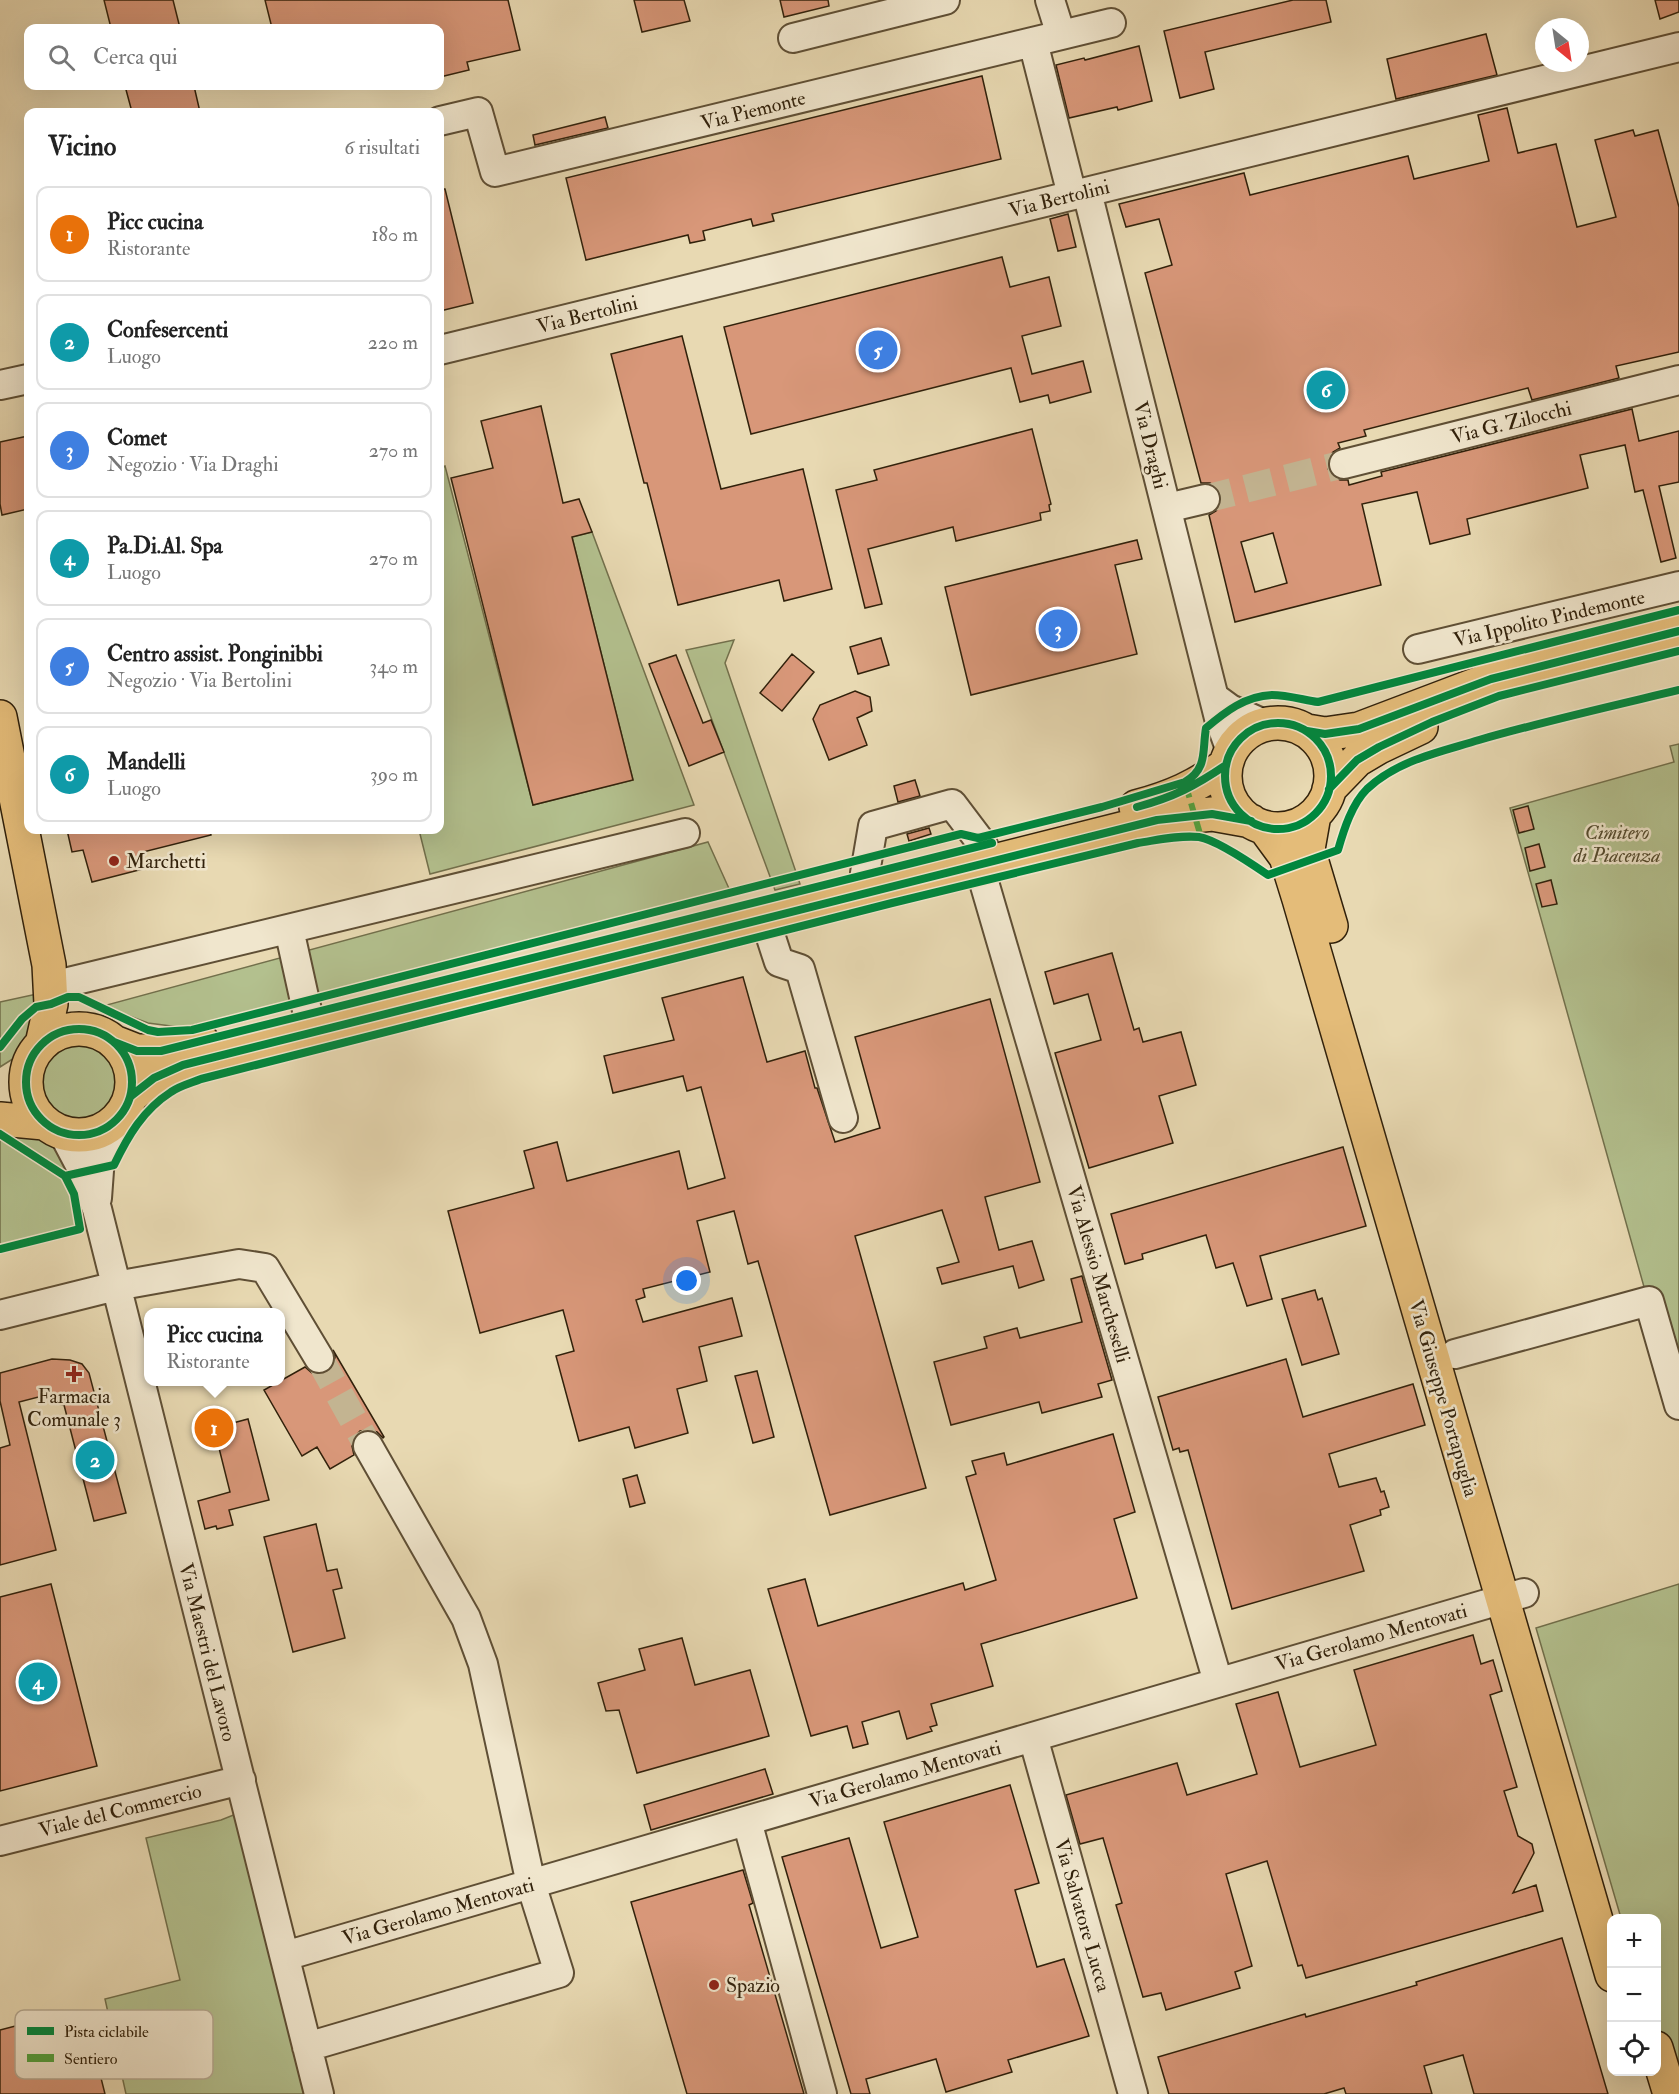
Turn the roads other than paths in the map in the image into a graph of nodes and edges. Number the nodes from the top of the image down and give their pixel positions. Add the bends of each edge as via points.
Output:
1 (945, 0) edge
2 (1050, 0) edge
3 (1111, 23) dead end
4 (1061, 35) junction
5 (793, 38) dead end
6 (1033, 42) junction
7 (1679, 47) edge
8 (444, 120) edge
9 (1079, 194) junction
10 (444, 349) edge
11 (24, 380) edge
12 (1679, 380) edge
13 (0, 385) edge
14 (1344, 464) tunnel mouth
15 (1205, 498) tunnel mouth
16 (1167, 508) junction
17 (1679, 586) edge
18 (1642, 596) junction
19 (1664, 635) edge
20 (1419, 649) dead end
21 (1679, 651) edge
22 (1215, 698) junction
23 (0, 717) edge
24 (1264, 724) junction
25 (1306, 731) junction
26 (1229, 758) junction
27 (1322, 802) junction
28 (1257, 824) junction
29 (24, 830) edge
30 (685, 833) dead end
31 (25, 834) edge
32 (981, 855) junction
33 (865, 873) junction
34 (765, 919) junction
35 (289, 929) junction
36 (55, 975) junction
37 (308, 1015) junction
38 (101, 1036) junction
39 (36, 1052) junction
40 (0, 1083) edge
41 (122, 1110) junction
42 (843, 1118) dead end
43 (0, 1119) edge
44 (54, 1128) junction
45 (97, 1209) junction
46 (116, 1286) junction
47 (0, 1315) edge
48 (1455, 1354) junction
49 (319, 1358) tunnel mouth
50 (1679, 1405) edge
51 (368, 1446) tunnel mouth
52 (1513, 1596) junction
53 (1218, 1682) junction
54 (1033, 1737) junction
55 (241, 1780) junction
56 (747, 1821) junction
57 (0, 1840) edge
58 (531, 1884) junction
59 (1618, 1914) edge
60 (285, 1956) junction
61 (1609, 1968) edge
62 (307, 2046) junction
63 (1661, 2064) edge
64 (1641, 2076) edge
65 (319, 2094) edge
66 (822, 2094) edge
67 (1133, 2094) edge
68 (1646, 2094) edge
69 (1670, 2094) edge

1 - 5 street
2 - 4 street
3 - 4 street, Via Piemonte
4 - 6 street, Via Piemonte
6 - 8 street, Via Piemonte via 495,172 478,112
6 - 9 street, Via Draghi
7 - 9 street, Via Bertolini
9 - 10 street, Via Bertolini
9 - 16 street, Via Draghi
11 - 13 street
12 - 14 street, Via G. Zilocchi
15 - 16 street
16 - 22 street, Via Draghi
17 - 18 street, Via Ippolito Pindemonte
18 - 19 street
18 - 20 street, Via Ippolito Pindemonte
19 - 25 main road via 1491,679 1359,729 1325,734
21 - 27 main road via 1499,696 1461,711 1357,760
22 - 24 street
22 - 26 street, Via Draghi
23 - 29 main road
24 - 25 main road via 1293,725
24 - 26 main road via 1240,739
25 - 27 main road via 1319,742 1331,772
26 - 28 main road via 1225,781 1229,797 1238,810
26 - 32 main road via 1198,784 1166,799
27 - 28 main road via 1299,824 1282,828
27 - 48 main road, Via Giuseppe Portapuglia via 1308,849
28 - 32 main road via 1212,814 1176,817
28 - 52 main road, Via Giuseppe Portapuglia via 1286,857
30 - 35 street
31 - 36 main road
32 - 33 main road
32 - 33 street via 952,804 873,825
32 - 34 main road
32 - 53 street, Via Alessio Marcheselli
33 - 37 main road
34 - 41 main road via 183,1065 154,1078
34 - 42 street via 780,962 800,969
35 - 36 street
35 - 37 street
36 - 38 main road
36 - 39 main road via 51,1004
37 - 38 main road via 161,1051 137,1050
38 - 39 main road via 71,1029 56,1034
38 - 41 main road via 124,1053 131,1066 133,1082
39 - 40 main road
39 - 44 main road via 26,1077 27,1094 33,1110
41 - 44 main road via 98,1132 81,1136
41 - 45 street, Via Maestri del Lavoro via 100,1157
43 - 44 main road
44 - 45 street, Via Maestri del Lavoro via 81,1167
45 - 46 street, Via Maestri del Lavoro
46 - 47 street
46 - 49 street via 239,1264 265,1268
46 - 55 street, Via Maestri del Lavoro
48 - 50 street via 1649,1301
48 - 52 main road, Via Giuseppe Portapuglia
51 - 58 street via 466,1618 483,1664
52 - 53 street, Via Gerolamo Mentovati
52 - 59 main road, Via Giuseppe Portapuglia
52 - 61 main road, Via Giuseppe Portapuglia
53 - 54 street, Via Gerolamo Mentovati
54 - 56 street, Via Gerolamo Mentovati
54 - 67 street, Via Salvatore Lucca
55 - 57 street, Viale del Commercio
55 - 60 street, Via Maestri del Lavoro
56 - 58 street, Via Gerolamo Mentovati
56 - 66 street
58 - 60 street, Via Gerolamo Mentovati
58 - 62 street via 559,1973
60 - 62 street, Via Maestri del Lavoro
62 - 65 street, Via Maestri del Lavoro
63 - 69 main road
64 - 68 main road

